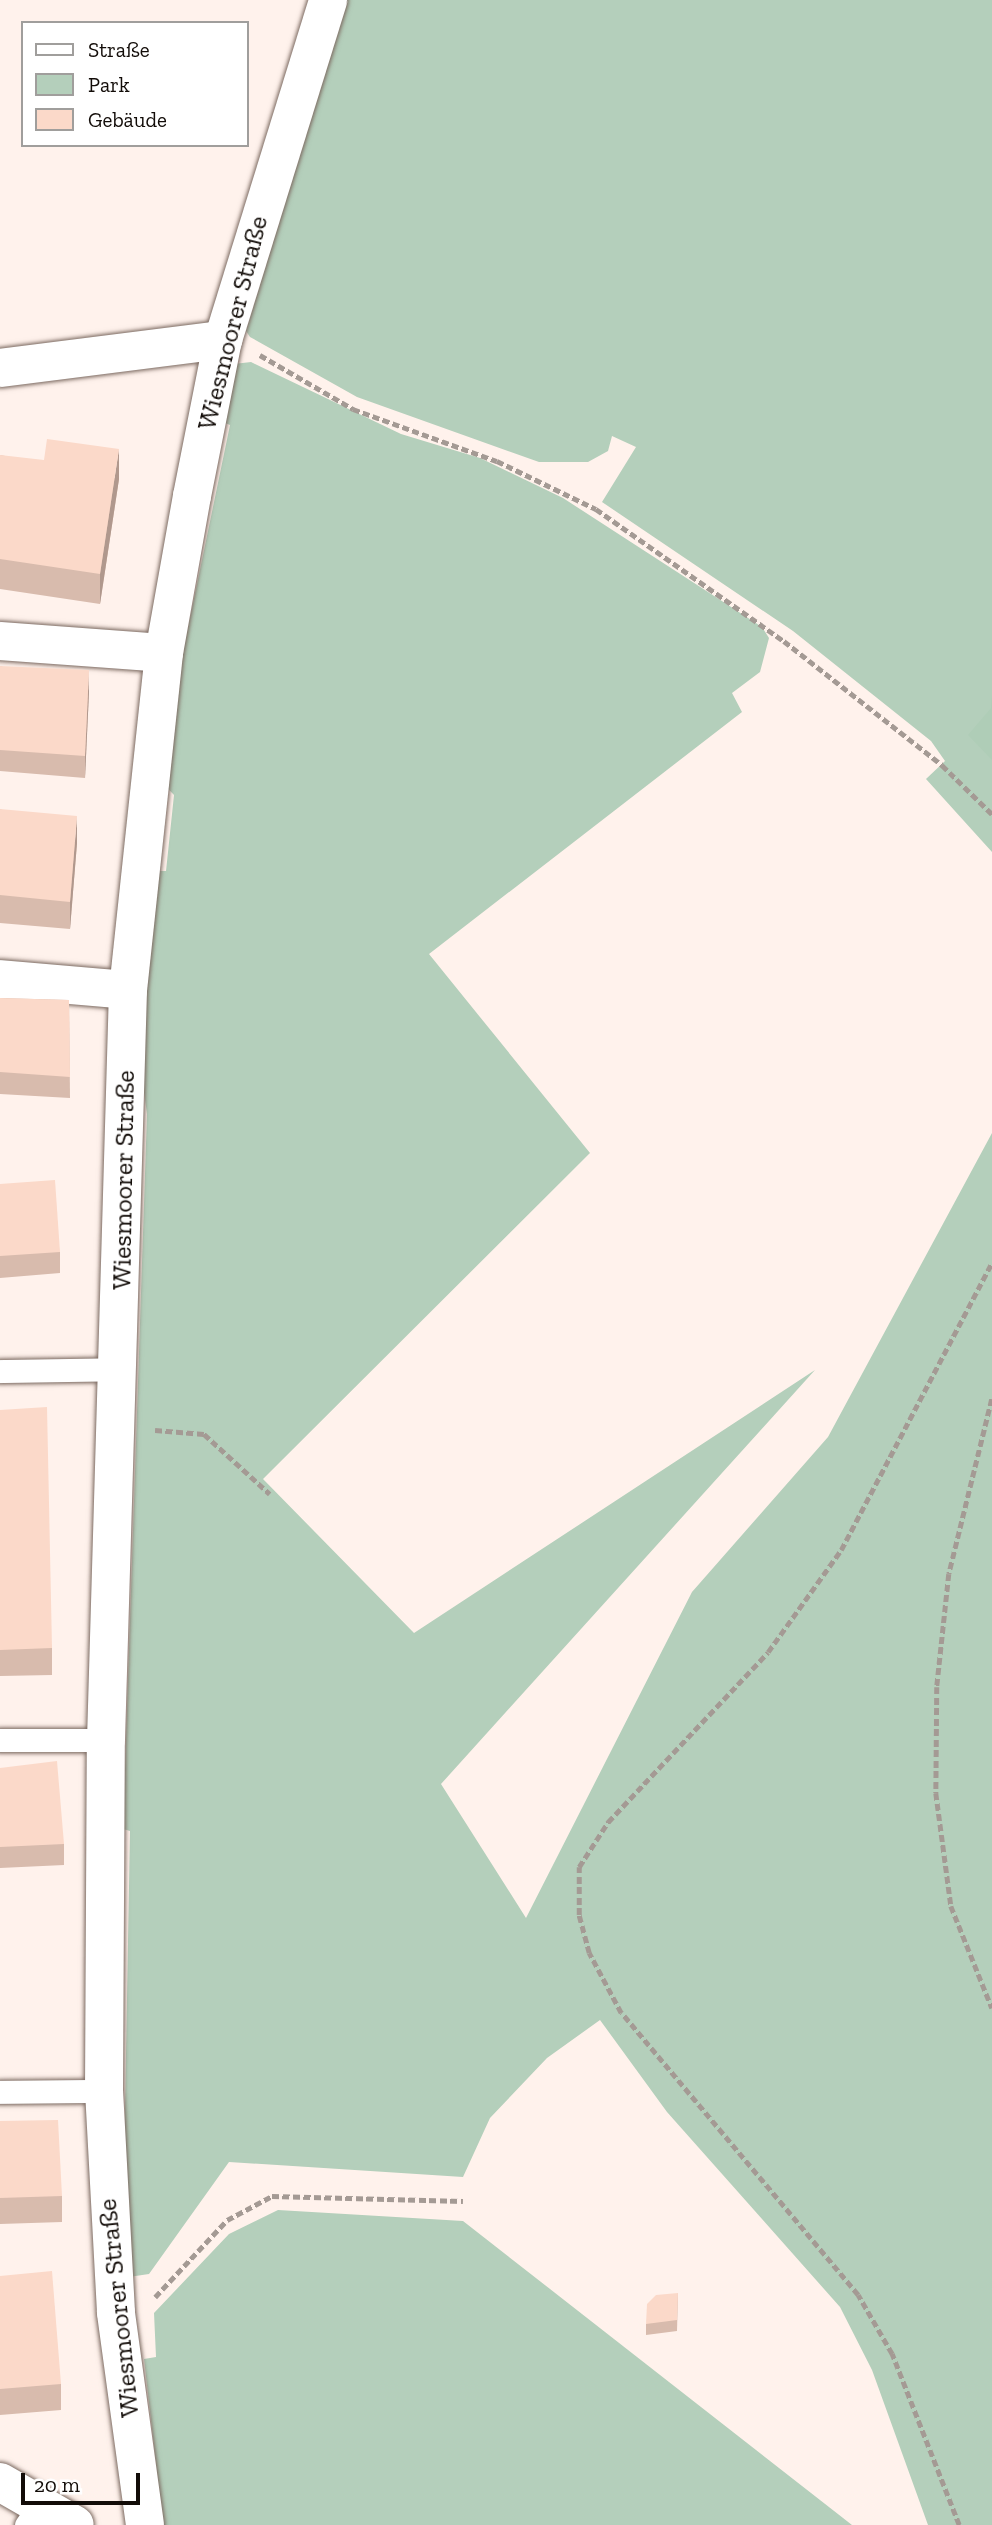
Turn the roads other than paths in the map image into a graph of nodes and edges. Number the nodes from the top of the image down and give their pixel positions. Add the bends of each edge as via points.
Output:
1 (328, 0) edge
2 (223, 340) junction
3 (3, 361) edge
4 (0, 641) edge
5 (164, 653) junction
6 (0, 979) edge
7 (128, 990) junction
8 (121, 1369) junction
9 (0, 1371) edge
10 (0, 1740) edge
11 (106, 1740) junction
12 (104, 2091) junction
13 (0, 2092) edge
14 (0, 2482) edge
15 (33, 2515) edge
16 (75, 2525) edge
17 (145, 2525) edge

1 - 2 street, Wiesmoorer Straße
2 - 3 street
2 - 5 street, Wiesmoorer Straße
4 - 5 street
5 - 7 street, Wiesmoorer Straße
6 - 7 street
7 - 8 street, Wiesmoorer Straße
8 - 9 lane
8 - 11 street, Wiesmoorer Straße
10 - 11 lane
11 - 12 street, Wiesmoorer Straße
12 - 13 lane
12 - 17 street, Wiesmoorer Straße via 116,2312
14 - 15 street
15 - 16 street

